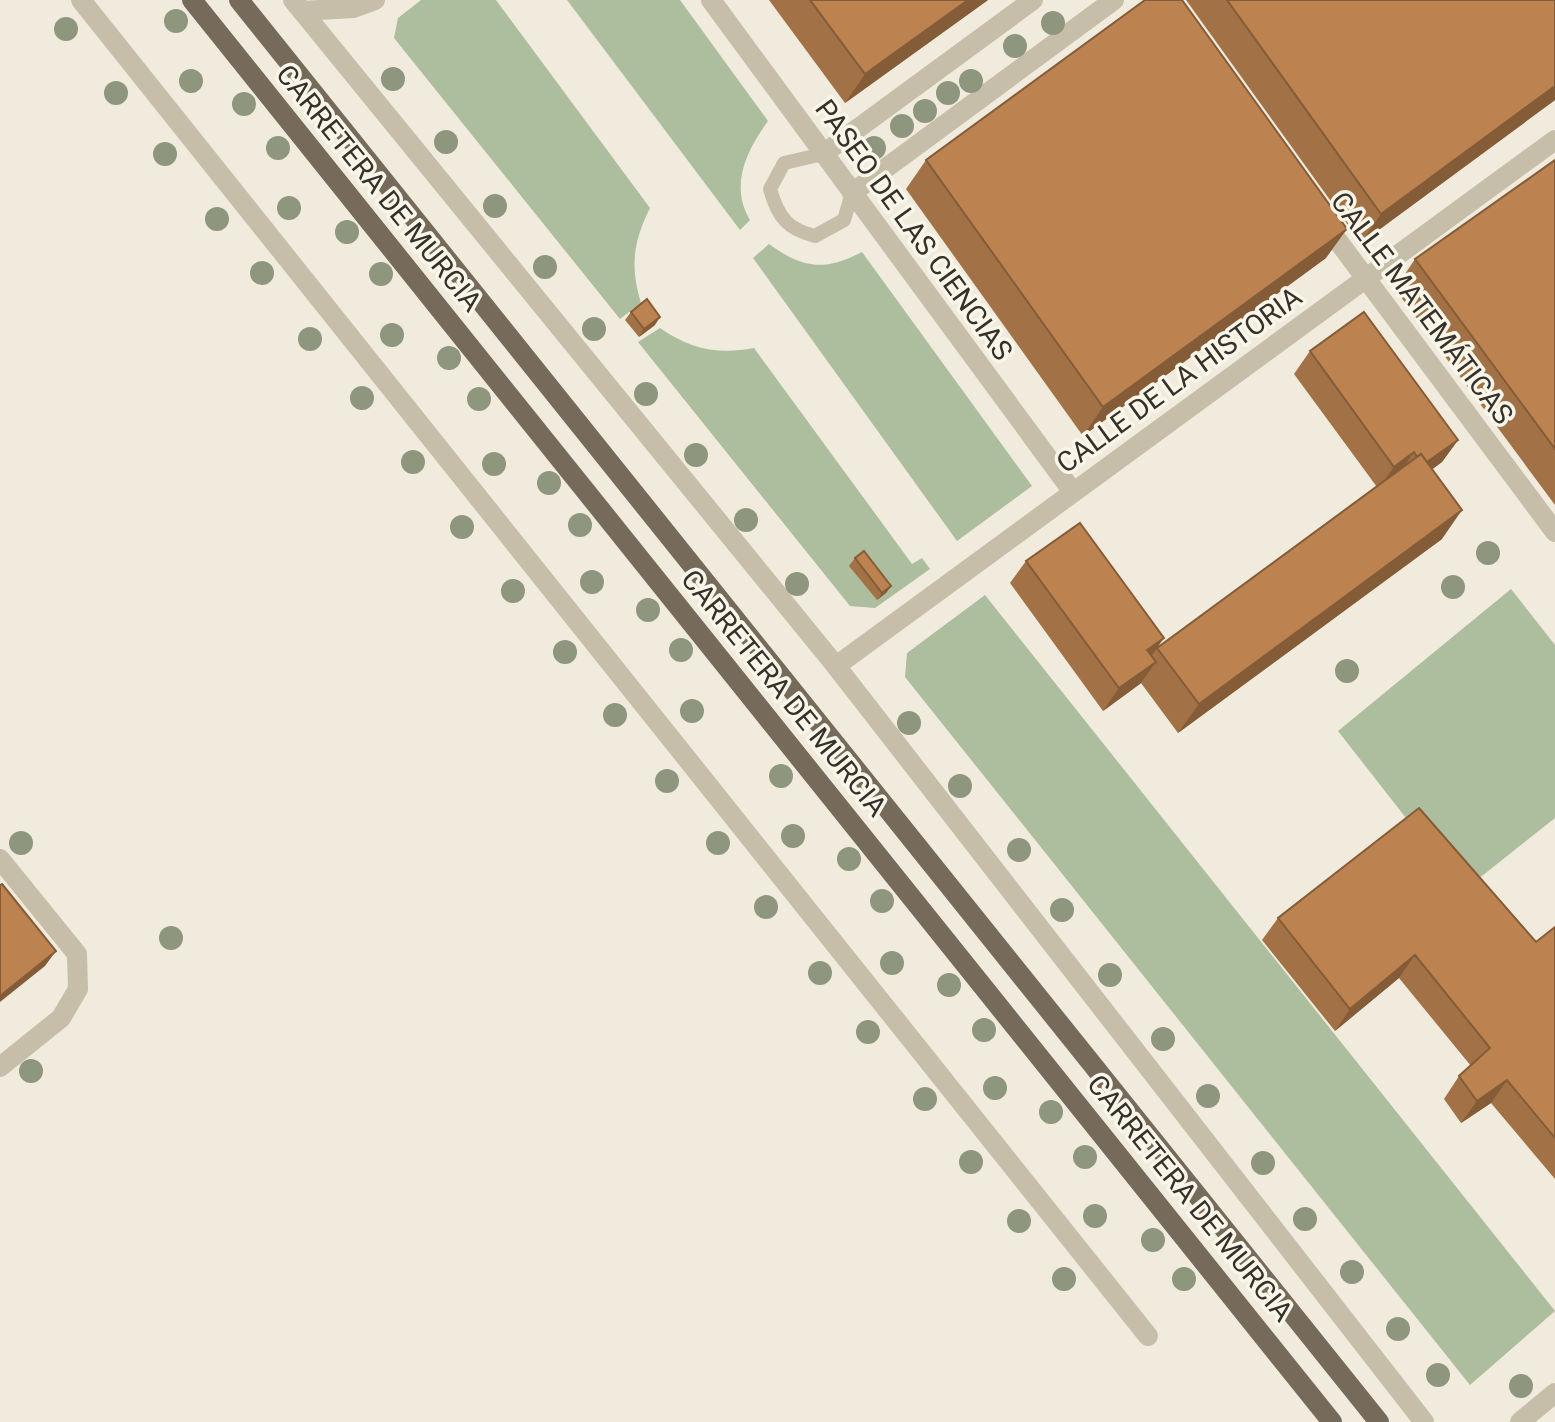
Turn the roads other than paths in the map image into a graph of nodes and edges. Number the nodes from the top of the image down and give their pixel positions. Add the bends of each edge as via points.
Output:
1 (81, 0) edge
2 (192, 0) edge
3 (239, 0) edge
4 (375, 0) edge
5 (711, 0) edge
6 (1033, 0) edge
7 (1114, 0) edge
8 (298, 6) edge
9 (1555, 140) edge
10 (823, 154) junction
11 (852, 193) junction
12 (1309, 203) edge
13 (1365, 280) junction
14 (1073, 492) junction
15 (1555, 532) edge
16 (836, 666) junction
17 (0, 859) edge
18 (0, 1067) edge
19 (1148, 1336) dead end
20 (1555, 1393) edge
21 (1332, 1422) edge
22 (1379, 1422) edge
23 (1424, 1422) edge
24 (1520, 1422) edge

1 - 19 street
2 - 21 main road, CARRETERA DE MURCIA
3 - 22 main road, CARRETERA DE MURCIA
4 - 8 street via 353,8
5 - 10 street, PASEO DE LAS CIENCIAS
6 - 10 street
7 - 11 street
8 - 16 street, CARRETERA DE MURCIA
9 - 13 street, CALLE DE LA HISTORIA
10 - 11 street, PASEO DE LAS CIENCIAS
10 - 11 lane via 784,163 770,189 777,212 793,230 815,236 844,220
11 - 14 street, PASEO DE LAS CIENCIAS
12 - 13 street, CALLE MATEMÁTICAS
13 - 14 street, CALLE DE LA HISTORIA
13 - 15 street, CALLE MATEMÁTICAS
14 - 16 street, CALLE DE LA HISTORIA
16 - 23 street, CARRETERA DE MURCIA
17 - 18 street via 77,954 78,989 61,1018
20 - 24 street

